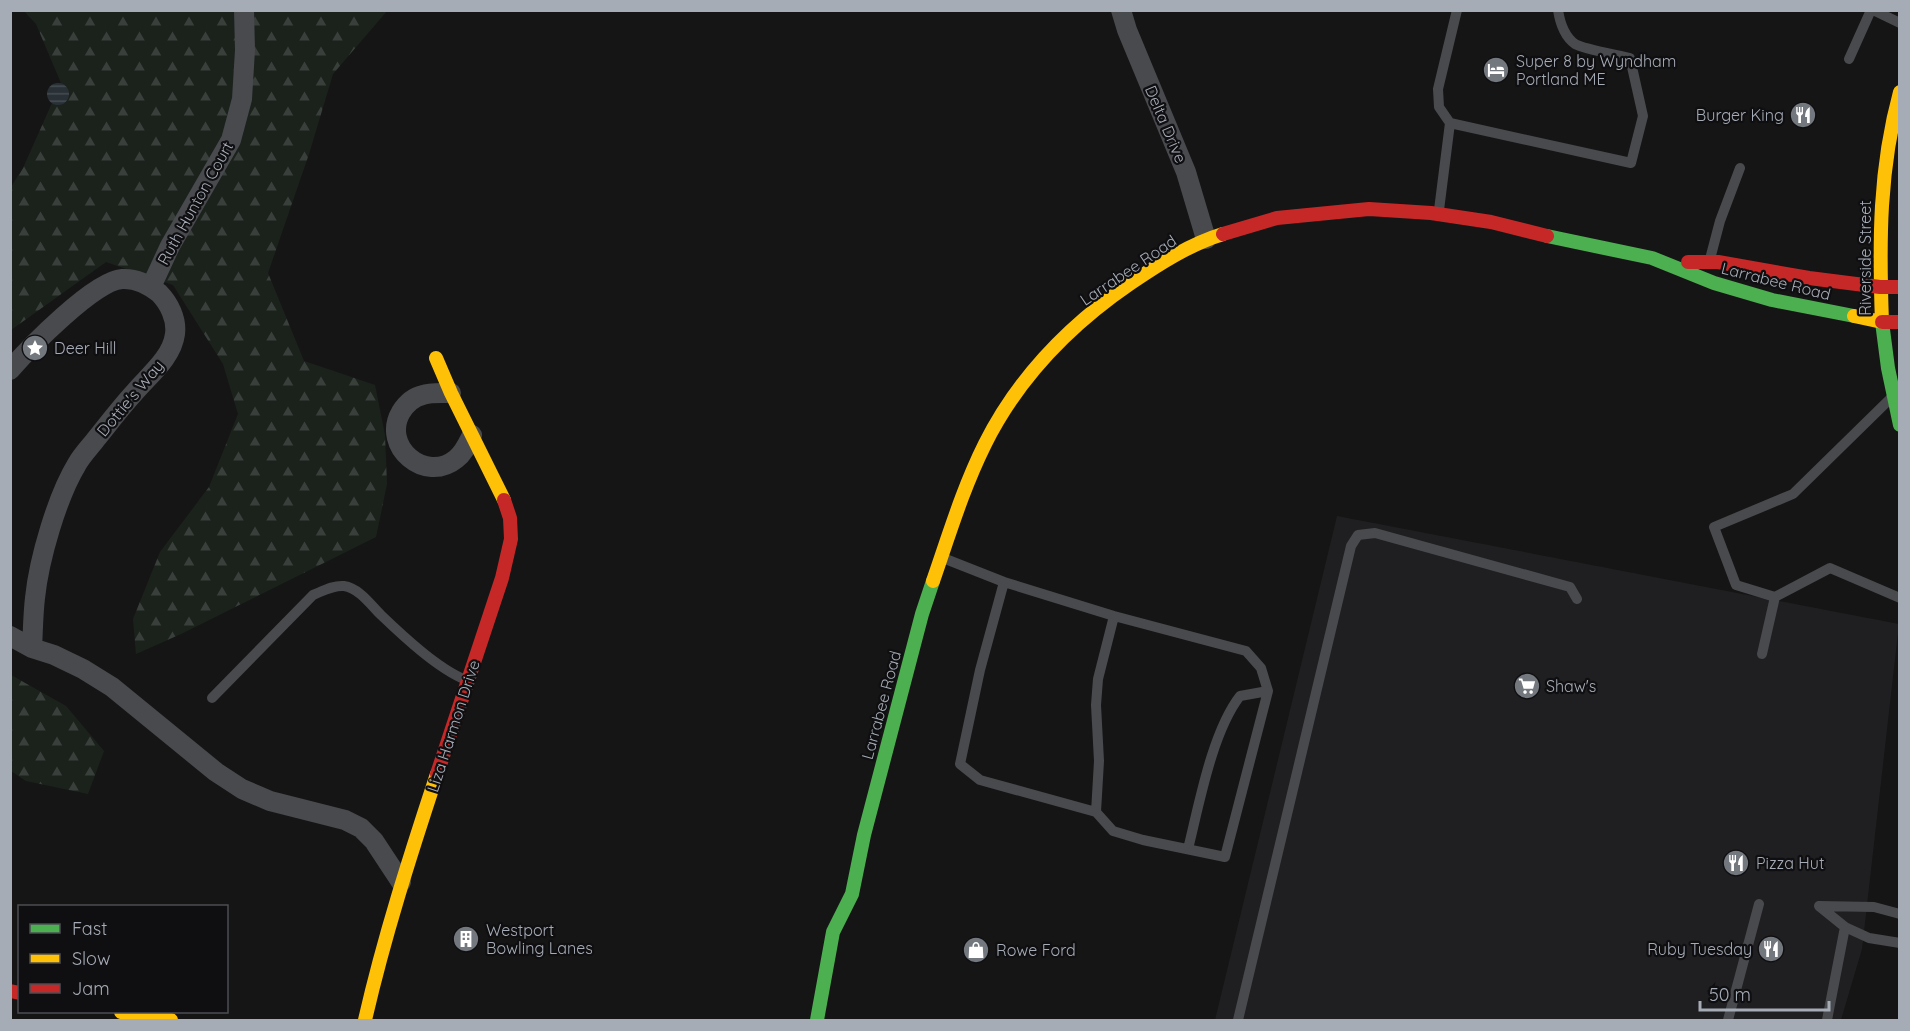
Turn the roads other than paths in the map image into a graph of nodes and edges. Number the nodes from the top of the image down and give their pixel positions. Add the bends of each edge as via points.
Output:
1 (244, 10) edge
2 (1121, 10) edge
3 (1457, 10) edge
4 (1558, 10) edge
5 (1872, 10) edge
6 (1899, 23) edge
7 (1849, 58) dead end
8 (1899, 92) edge
9 (1450, 123) junction
10 (1740, 168) dead end
11 (1438, 213) junction
12 (1206, 239) junction
13 (1665, 262) junction
14 (1710, 262) junction
15 (151, 287) junction
16 (1880, 287) junction
17 (1899, 287) edge
18 (1882, 322) junction
19 (1899, 322) edge
20 (436, 358) dead end
21 (10, 370) edge
22 (451, 393) junction
23 (1894, 396) junction
24 (1899, 425) edge
25 (472, 435) junction
26 (941, 557) junction
27 (1004, 582) junction
28 (1775, 597) junction
29 (1577, 598) dead end
30 (1899, 598) edge
31 (1114, 616) junction
32 (10, 636) edge
33 (32, 648) junction
34 (1762, 654) dead end
35 (468, 680) junction
36 (1268, 691) junction
37 (212, 698) dead end
38 (1096, 812) junction
39 (1188, 849) junction
40 (401, 882) junction
41 (852, 894) junction
42 (1759, 904) dead end
43 (1899, 914) edge
44 (855, 923) dead end
45 (1845, 927) junction
46 (1899, 943) edge
47 (133, 1013) edge
48 (171, 1020) edge
49 (365, 1020) edge
50 (818, 1020) edge
51 (1238, 1020) edge
52 (1728, 1020) edge
53 (1827, 1020) edge

1 - 15 street, Ruth Hunton Court via 242,99 231,140
2 - 12 street, Delta Drive via 1186,172
3 - 9 lane via 1438,89 1439,107
4 - 9 lane via 1565,33 1575,44 1630,58 1643,116 1631,163
5 - 6 lane
5 - 7 lane
8 - 16 main road, Riverside Street via 1885,153 1879,224
9 - 11 lane
10 - 14 lane via 1719,221
11 - 12 main road, Larrabee Road via 1369,209 1277,218
11 - 13 main road, Larrabee Road
12 - 26 main road, Larrabee Road via 1100,304 1026,379 985,444
13 - 14 main road, Larrabee Road
13 - 18 main road, Larrabee Road via 1714,283 1772,300
14 - 16 main road, Larrabee Road
15 - 21 street via 137,280 107,283 43,336
15 - 33 street, Dottie's Way via 164,298 173,314 175,334 158,367 78,463 60,498 35,596
16 - 17 main road, Larrabee Road
16 - 18 main road, Riverside Street
18 - 19 main road, Larrabee Road
18 - 23 main road, Riverside Street
20 - 22 main road, Liza Harmon Drive
22 - 25 main road, Liza Harmon Drive
22 - 25 street via 424,394 413,399 404,407 397,423 397,441 411,460 434,467 456,459
23 - 24 main road, Riverside Street
23 - 28 lane via 1793,494 1714,527 1736,585
25 - 35 main road, Liza Harmon Drive via 504,499 511,539
26 - 27 lane
26 - 41 main road, Larrabee Road via 900,694
27 - 31 lane
27 - 38 lane via 960,764 980,780
28 - 30 lane via 1830,568
28 - 34 lane
29 - 51 lane via 1570,587 1375,533 1358,535 1352,546
31 - 36 lane via 1246,651 1261,668
31 - 38 lane via 1097,688
32 - 33 street
33 - 40 street via 74,664 112,687 216,772 243,789 361,828
35 - 37 lane via 450,673 365,597 346,586 313,595
35 - 40 main road, Liza Harmon Drive
36 - 39 lane via 1240,696 1232,706 1216,742
36 - 39 lane via 1225,857
38 - 39 lane via 1113,831
40 - 49 main road, Liza Harmon Drive
41 - 44 main road, Larrabee Road
41 - 50 main road, Larrabee Road via 833,932
42 - 52 lane
43 - 45 lane via 1874,907 1819,906
45 - 46 lane via 1869,938
45 - 53 lane
47 - 48 main road

